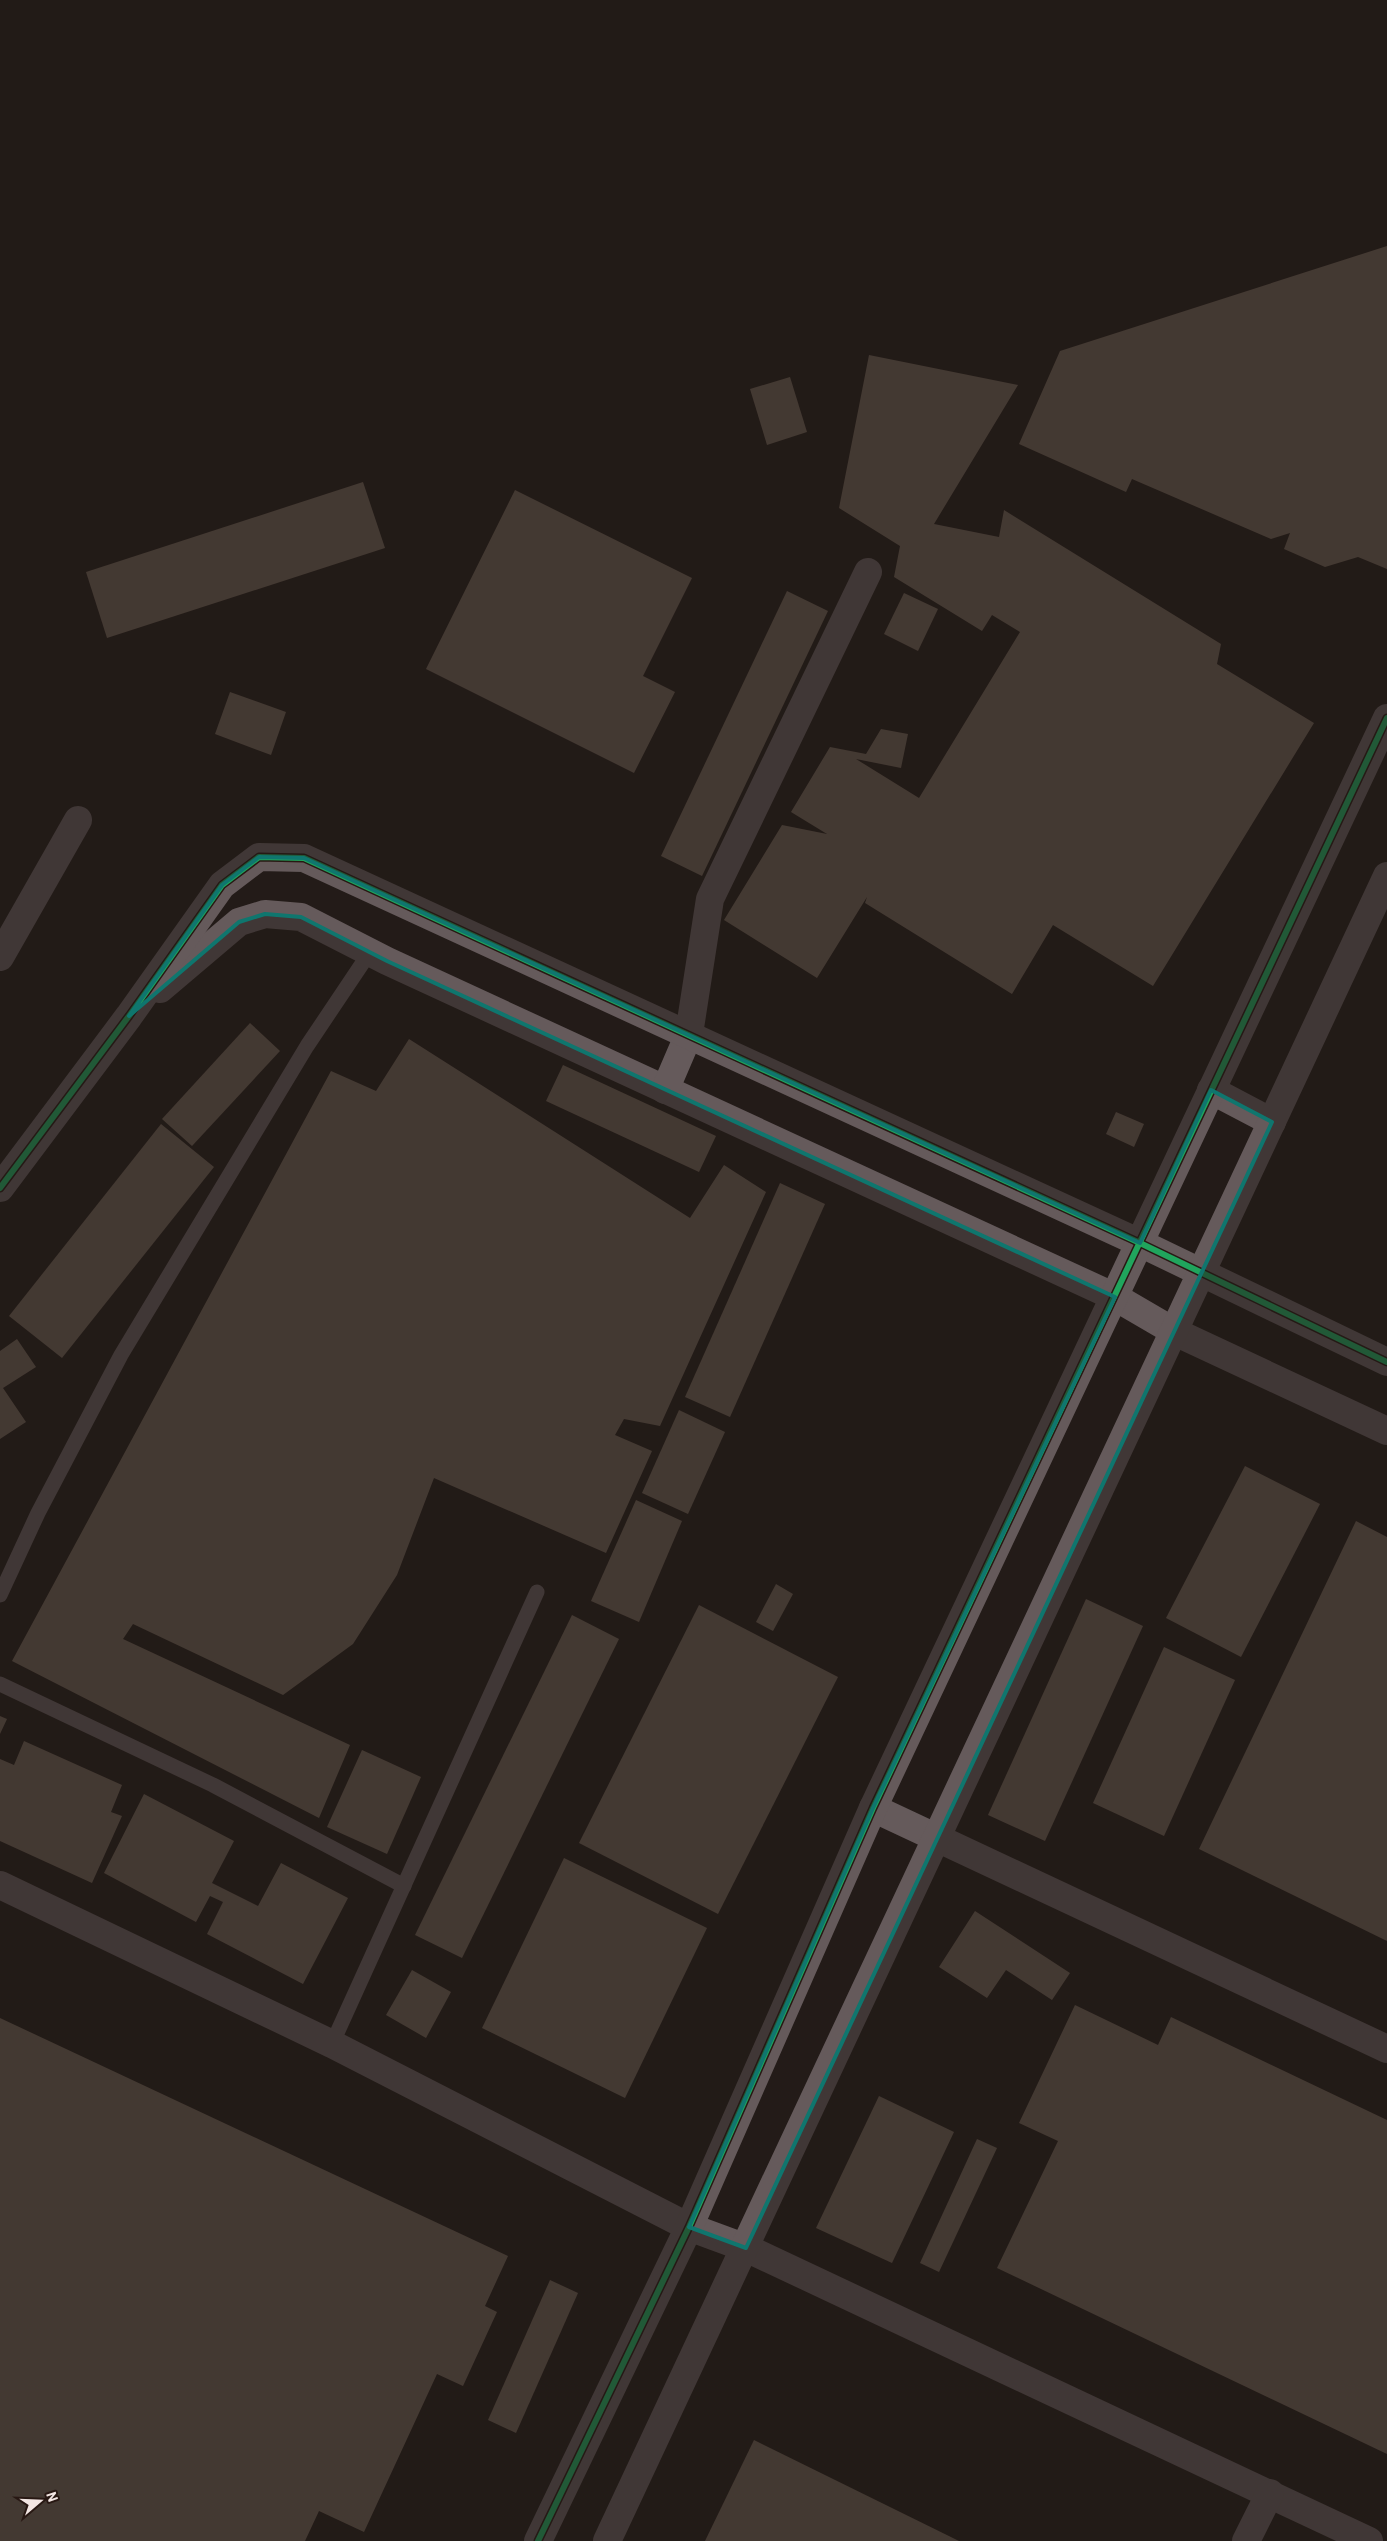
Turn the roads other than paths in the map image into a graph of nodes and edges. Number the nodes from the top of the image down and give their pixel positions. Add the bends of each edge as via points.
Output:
1 (868, 572) dead end
2 (1387, 718) edge
3 (78, 820) dead end
4 (1387, 876) edge
5 (370, 952) junction
6 (0, 958) edge
7 (129, 1016) junction
8 (689, 1034) junction
9 (665, 1090) junction
10 (1212, 1090) junction
11 (1272, 1122) junction
12 (0, 1188) edge
13 (1140, 1243) junction
14 (1201, 1275) junction
15 (1115, 1297) junction
16 (1175, 1332) junction
17 (1387, 1362) edge
18 (1387, 1431) edge
19 (537, 1592) dead end
20 (0, 1595) edge
21 (0, 1684) edge
22 (873, 1808) junction
23 (936, 1838) junction
24 (0, 1885) edge
25 (404, 1886) junction
26 (332, 2044) junction
27 (1387, 2048) edge
28 (689, 2227) junction
29 (746, 2248) junction
30 (1270, 2494) junction
31 (538, 2541) edge
32 (607, 2541) edge
33 (1246, 2541) edge
34 (1369, 2541) edge

1 - 8 street via 710,900
2 - 10 street
3 - 6 street
4 - 11 street
5 - 7 street via 301,917 265,914 238,922
5 - 9 street
5 - 20 lane via 307,1046 121,1355 38,1513
7 - 8 street via 222,885 258,858 304,858
7 - 12 street
8 - 9 street
8 - 13 street
9 - 15 street
10 - 11 street
10 - 13 street
11 - 14 street
13 - 14 street
13 - 15 street
14 - 16 street
14 - 17 street
15 - 16 street
15 - 22 street
16 - 18 street
16 - 23 street
19 - 25 lane
21 - 25 lane via 213,1784
22 - 23 street
22 - 28 street
23 - 27 street
23 - 29 street
24 - 26 street
25 - 26 lane
26 - 28 street
28 - 29 street
28 - 31 street
29 - 30 street
29 - 32 street
30 - 33 street
30 - 34 street

